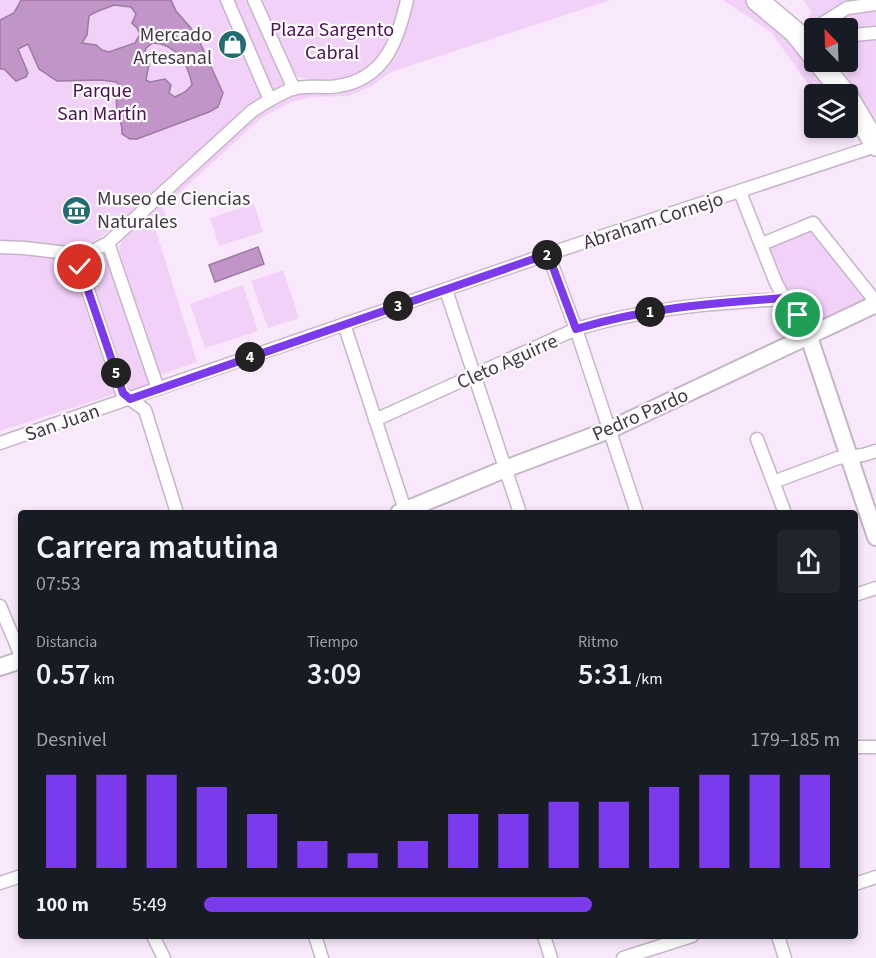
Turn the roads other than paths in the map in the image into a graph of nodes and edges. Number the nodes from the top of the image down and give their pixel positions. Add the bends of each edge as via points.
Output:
1 (227, 0) edge
2 (254, 0) edge
3 (407, 0) edge
4 (757, 0) edge
5 (876, 4) edge
6 (831, 18) edge
7 (876, 33) edge
8 (858, 35) edge
9 (804, 43) edge
10 (827, 72) edge
11 (836, 84) edge
12 (294, 88) junction
13 (270, 100) junction
14 (858, 116) edge
15 (876, 146) edge
16 (740, 192) junction
17 (108, 243) junction
18 (762, 244) junction
19 (0, 247) edge
20 (76, 254) junction
21 (548, 254) junction
22 (446, 290) junction
23 (785, 298) junction
24 (876, 303) edge
25 (344, 324) junction
26 (576, 329) junction
27 (809, 337) junction
28 (475, 375) junction
29 (158, 389) junction
30 (130, 399) junction
31 (375, 420) junction
32 (609, 430) junction
33 (757, 439) dead end
34 (0, 443) edge
35 (876, 451) edge
36 (849, 457) junction
37 (505, 469) junction
38 (773, 482) junction
39 (176, 510) edge
40 (402, 510) edge
41 (408, 510) edge
42 (519, 510) edge
43 (636, 510) edge
44 (783, 510) edge
45 (876, 537) edge
46 (876, 588) edge
47 (858, 594) edge
48 (0, 606) edge
49 (18, 651) edge
50 (18, 659) edge
51 (0, 667) edge
52 (858, 747) edge
53 (876, 747) edge
54 (18, 877) edge
55 (876, 877) edge
56 (0, 883) edge
57 (858, 883) edge
58 (154, 939) edge
59 (316, 939) edge
60 (545, 939) edge
61 (779, 939) edge
62 (662, 941) edge
63 (164, 958) edge
64 (322, 958) edge
65 (551, 958) edge
66 (623, 958) edge
67 (785, 958) edge

1 - 13 street
2 - 12 street
3 - 12 street via 395,40 374,71 337,87
4 - 9 highway
5 - 6 street via 847,8
7 - 8 street
10 - 11 highway
12 - 13 street
13 - 17 street via 252,111
14 - 15 highway
15 - 16 street, Abraham Cornejo
16 - 18 street
16 - 21 street, Abraham Cornejo
17 - 20 street
17 - 29 street
18 - 23 street
18 - 24 street via 813,223
19 - 20 street
20 - 30 street via 123,393
21 - 22 street, Abraham Cornejo
21 - 26 street
22 - 25 street, Abraham Cornejo
22 - 28 street
23 - 26 street, Cleto Aguirre via 669,308
23 - 27 street
24 - 27 street, Pedro Pardo
25 - 29 street, Abraham Cornejo
25 - 31 street
26 - 28 street, Cleto Aguirre
26 - 32 street
27 - 32 street, Pedro Pardo
27 - 36 street
28 - 31 street, Cleto Aguirre
28 - 37 street
29 - 30 street, San Juan
30 - 34 street, San Juan
30 - 39 street via 145,411
31 - 40 street
32 - 37 street, Pedro Pardo
32 - 43 street
33 - 38 street
35 - 36 street
36 - 38 street
36 - 45 street
37 - 41 street, Pedro Pardo
37 - 42 street
38 - 44 street
46 - 47 street
48 - 49 street
50 - 51 street
52 - 53 street
54 - 56 street
55 - 57 street
58 - 63 street
59 - 64 street
60 - 65 street
61 - 67 street
62 - 66 street

